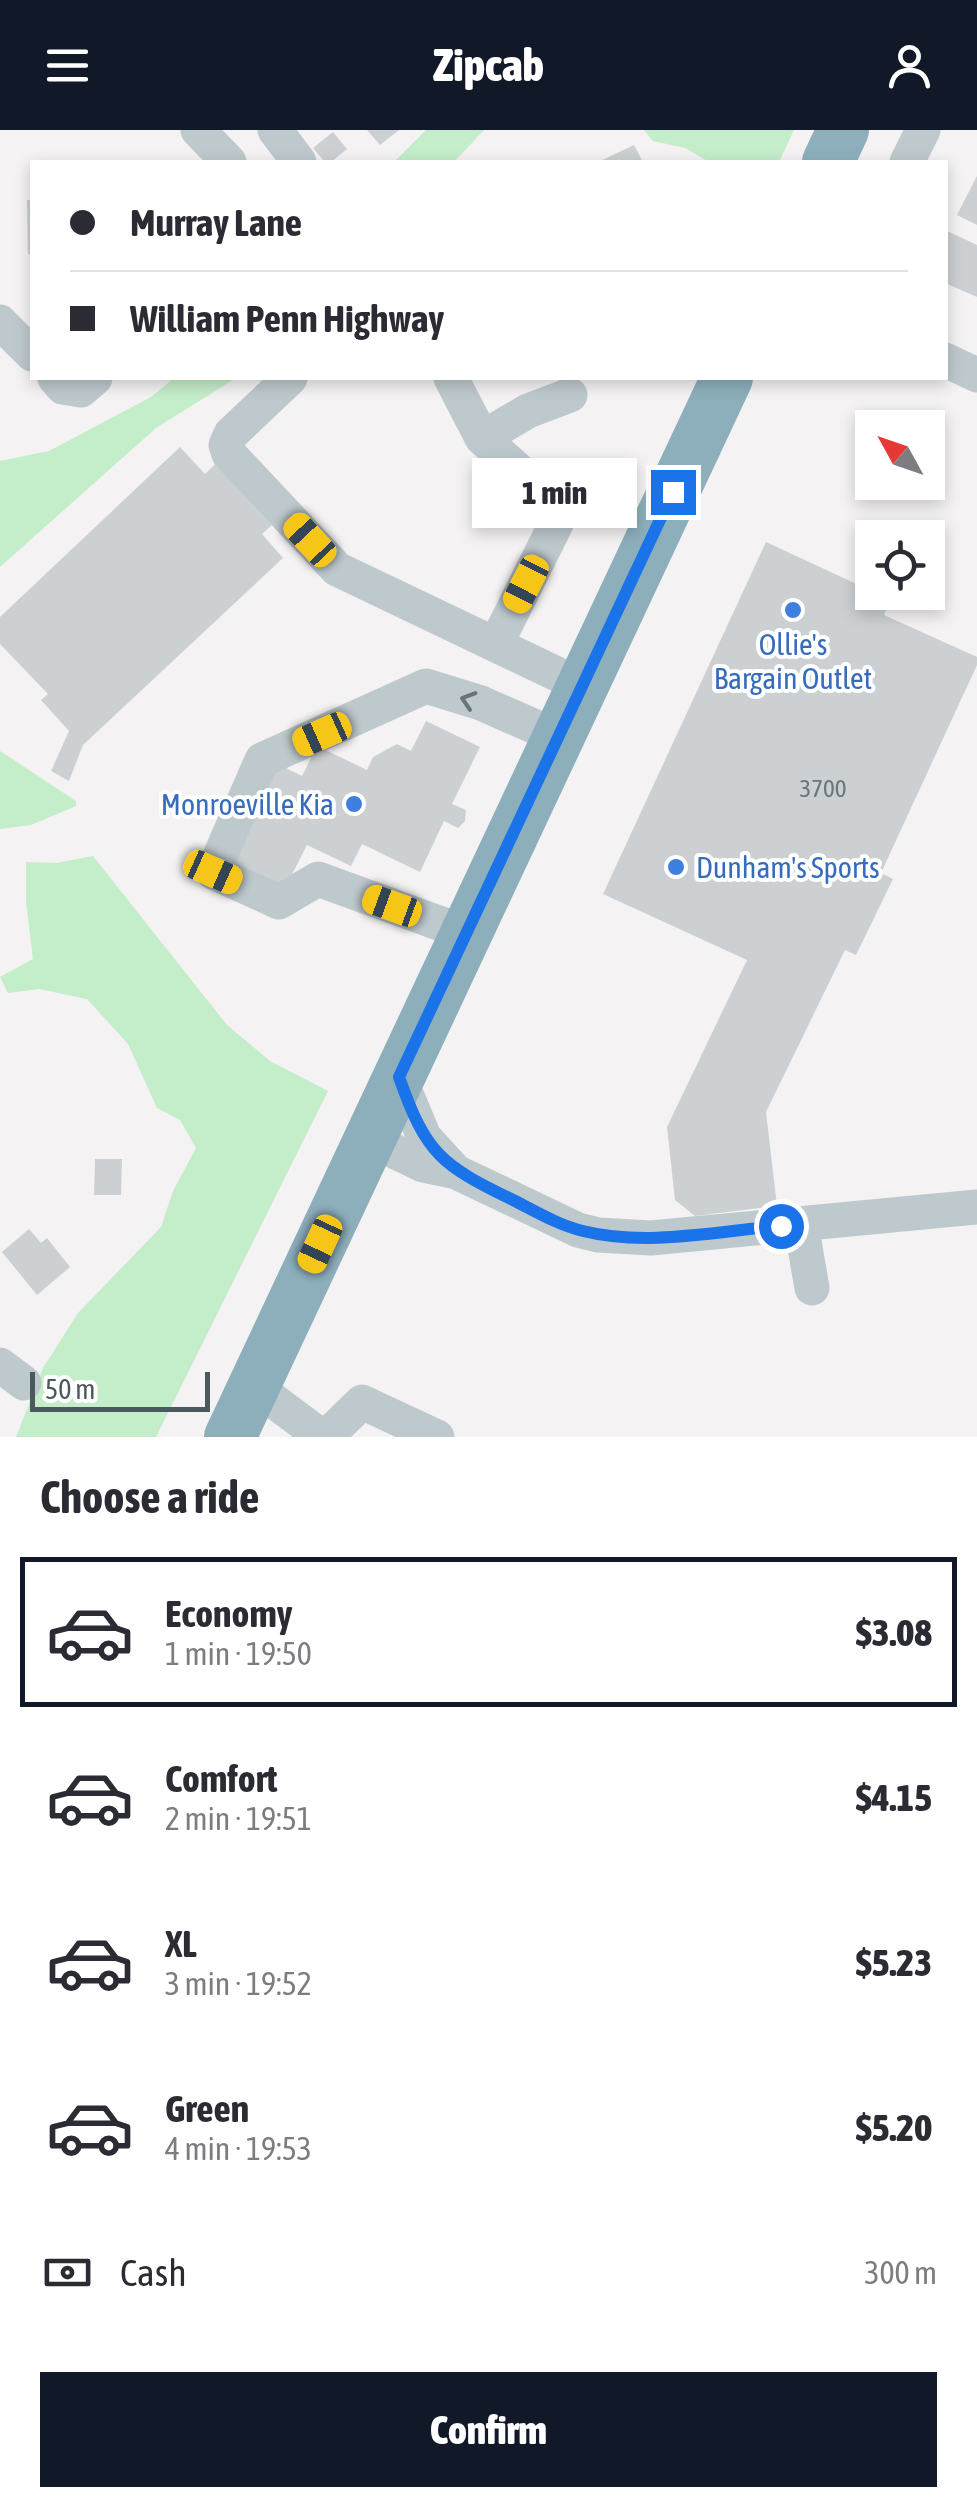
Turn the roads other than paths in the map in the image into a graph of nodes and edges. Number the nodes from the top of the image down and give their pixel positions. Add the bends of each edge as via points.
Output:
1 (198, 130) edge
2 (275, 130) edge
3 (843, 130) edge
4 (922, 130) edge
5 (227, 160) edge
6 (298, 160) edge
7 (829, 160) edge
8 (908, 160) edge
9 (0, 322) edge
10 (30, 352) edge
11 (948, 361) edge
12 (977, 375) edge
13 (57, 380) edge
14 (93, 380) edge
15 (288, 380) edge
16 (453, 380) edge
17 (726, 380) edge
18 (570, 394) dead end
19 (482, 438) junction
20 (496, 644) junction
21 (582, 686) junction
22 (558, 737) junction
23 (466, 933) junction
24 (399, 1077) junction
25 (370, 1139) junction
26 (456, 1172) junction
27 (977, 1208) edge
28 (801, 1224) junction
29 (812, 1288) dead end
30 (254, 1386) junction
31 (216, 1437) edge
32 (230, 1437) edge
33 (324, 1437) edge
34 (436, 1437) edge

1 - 5 street
2 - 6 street
3 - 7 highway
4 - 8 street
9 - 10 street
11 - 12 street
13 - 14 street via 82,390
15 - 20 street via 231,434 229,454 337,569
16 - 19 street
17 - 21 highway
18 - 19 street
19 - 20 street via 558,512
20 - 21 street
21 - 22 highway
22 - 23 highway
22 -> 23 street via 426,686 262,760 213,872 279,902 318,878
23 - 24 highway
24 - 25 highway
24 - 26 street via 424,1137
25 - 26 street via 423,1165
25 - 30 highway
26 - 28 street via 558,1222 598,1234 651,1238
27 - 28 street
28 - 29 street
30 - 31 highway
30 - 32 highway
30 - 33 street
33 - 34 street via 362,1402

